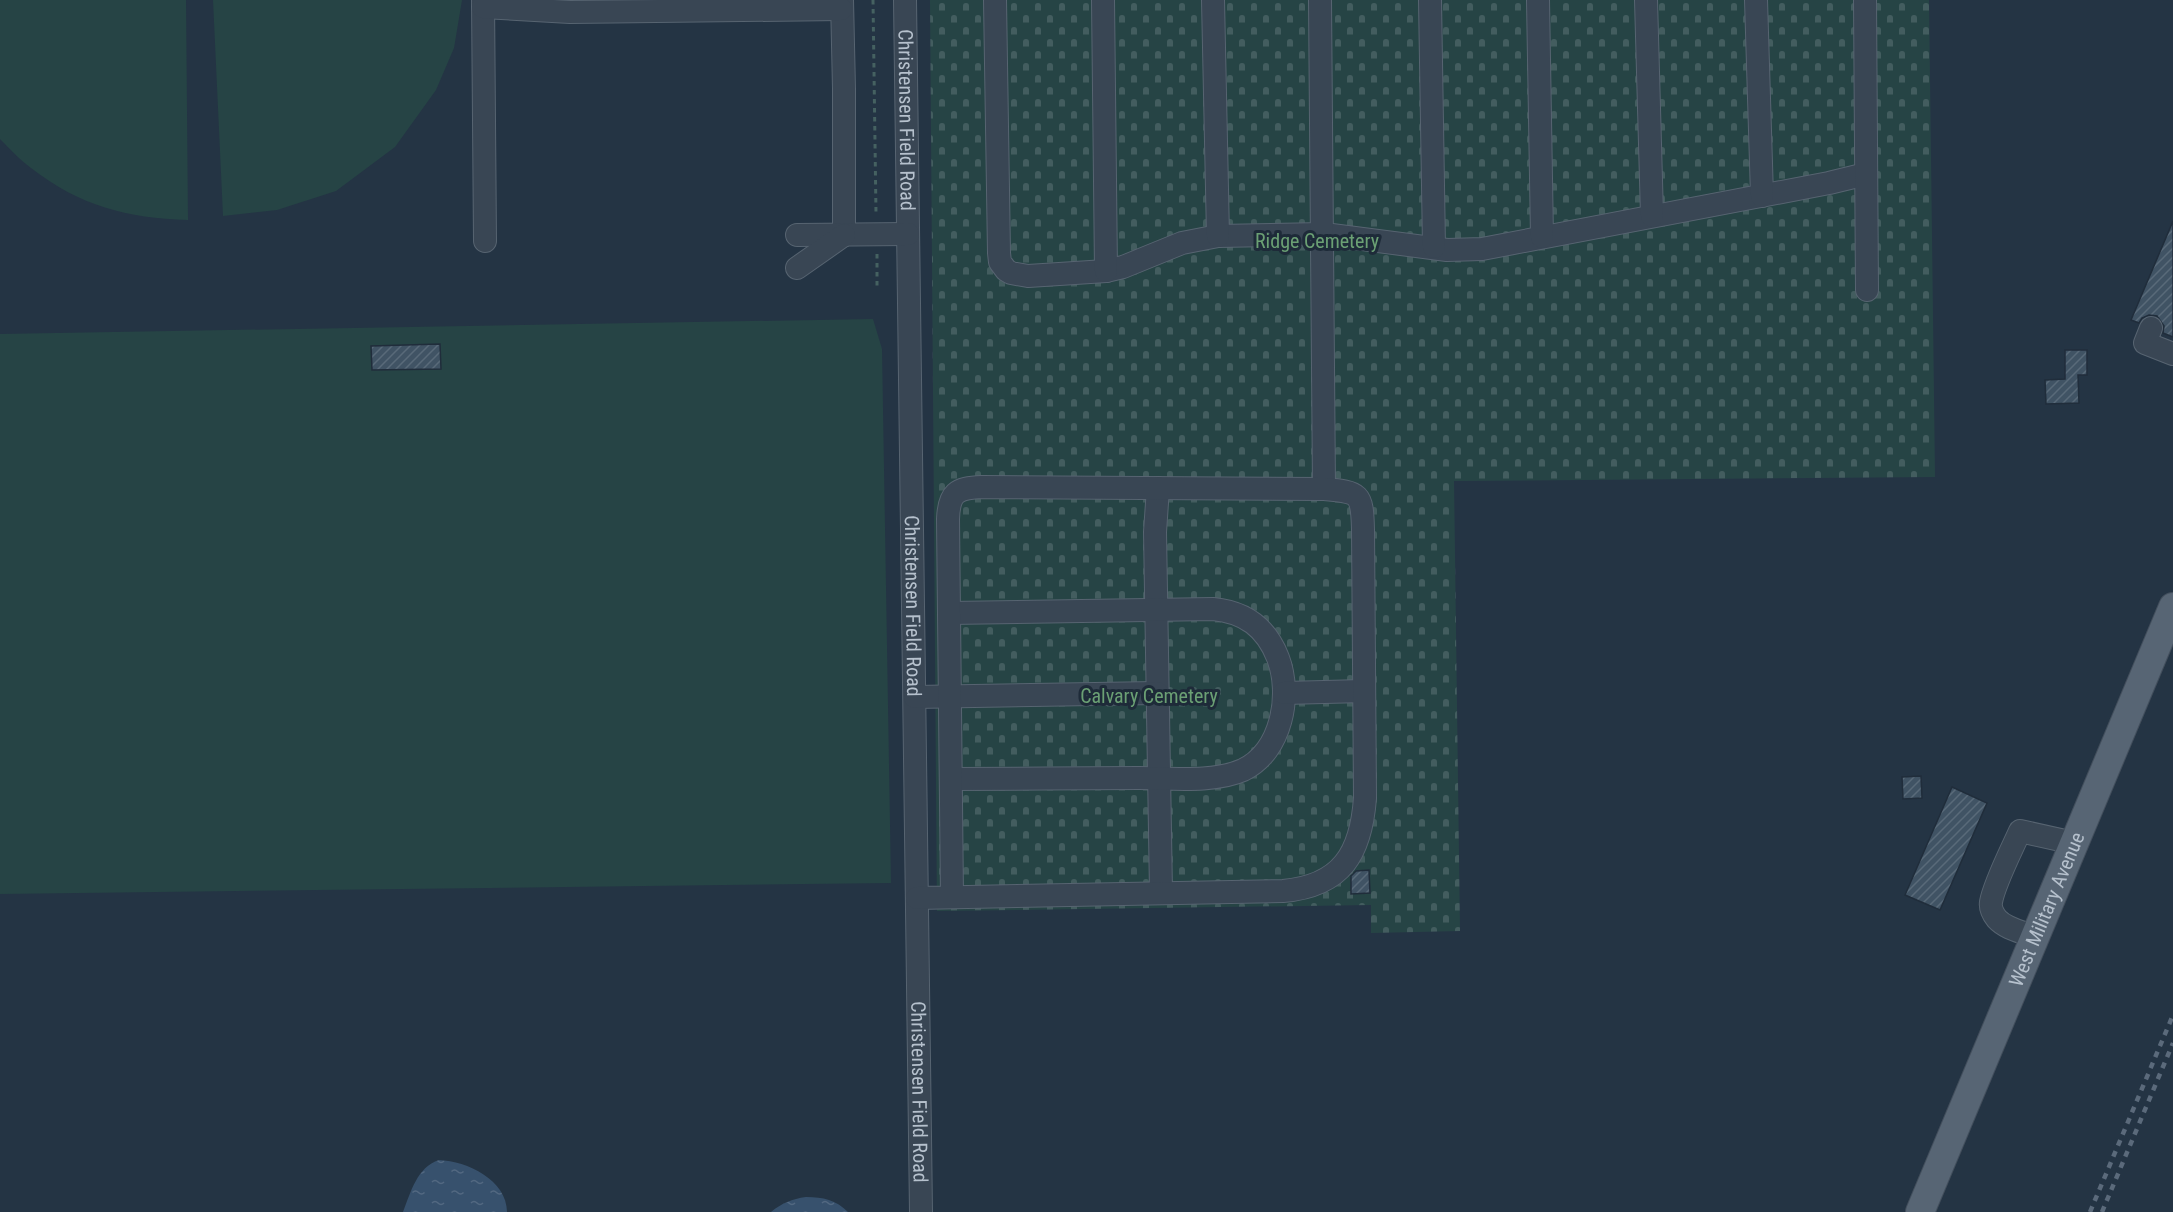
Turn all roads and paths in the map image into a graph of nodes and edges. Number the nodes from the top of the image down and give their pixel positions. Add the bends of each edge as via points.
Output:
1 (873, 0) edge
2 (904, 0) edge
3 (995, 0) edge
4 (1103, 0) edge
5 (1213, 0) edge
6 (1320, 0) edge
7 (1430, 0) edge
8 (1538, 0) edge
9 (1646, 0) edge
10 (1756, 0) edge
11 (1865, 0) edge
12 (483, 3) edge
13 (842, 5) edge
14 (1866, 174) junction
15 (1762, 196) junction
16 (1652, 216) junction
17 (877, 234) junction
18 (908, 234) junction
19 (1324, 234) junction
20 (797, 235) dead end
21 (844, 235) junction
22 (1218, 236) junction
23 (1542, 237) junction
24 (484, 241) dead end
25 (1434, 248) junction
26 (797, 268) dead end
27 (1106, 271) junction
28 (877, 290) dead end
29 (1867, 290) dead end
30 (2151, 328) dead end
31 (2173, 354) edge
32 (1158, 488) junction
33 (1324, 489) junction
34 (2173, 607) edge
35 (1156, 610) junction
36 (949, 613) junction
37 (1364, 691) junction
38 (1157, 693) junction
39 (1284, 693) junction
40 (950, 697) junction
41 (915, 698) junction
42 (1158, 778) junction
43 (951, 779) junction
44 (2074, 843) junction
45 (1161, 892) junction
46 (952, 897) junction
47 (917, 898) junction
48 (2035, 937) junction
49 (921, 1212) edge
50 (1920, 1212) edge

1 - 17 path
2 - 18 street, Christensen Field Road
3 - 27 street via 1000,262 1011,273 1028,276
4 - 27 street
5 - 22 street
6 - 19 street
7 - 25 street
8 - 23 street
9 - 16 street
10 - 15 street
11 - 14 street
12 - 13 street via 570,12
12 - 24 street
13 - 21 street
14 - 15 street
14 - 29 street
15 - 16 street
16 - 23 street
17 - 18 street
17 - 21 street
17 - 28 path
18 - 41 street, Christensen Field Road
19 - 22 street
19 - 25 street
19 - 33 street
20 - 21 street
21 - 26 street
22 - 27 street via 1182,243
23 - 25 street via 1482,249
30 - 31 street via 2145,343
32 - 33 street
32 - 35 street
32 - 36 street via 959,490 948,510
33 - 37 street via 1353,493 1361,504
34 - 44 main road, West Military Avenue
35 - 36 street
35 - 38 street
35 - 39 street via 1224,610 1250,620 1277,656
36 - 40 street
37 - 39 street
37 - 45 street via 1363,814 1356,846 1343,867 1320,882 1299,889
38 - 40 street
38 - 42 street
39 - 42 street via 1276,733 1266,751 1249,767 1229,775
40 - 41 street
40 - 43 street
41 - 47 street, Christensen Field Road
42 - 43 street
42 - 45 street
43 - 46 street
44 - 48 main road, West Military Avenue
44 - 48 street via 2020,831 2006,863 1991,900 1991,910 2008,927
45 - 46 street
46 - 47 street
47 - 49 street, Christensen Field Road
48 - 50 main road, West Military Avenue

